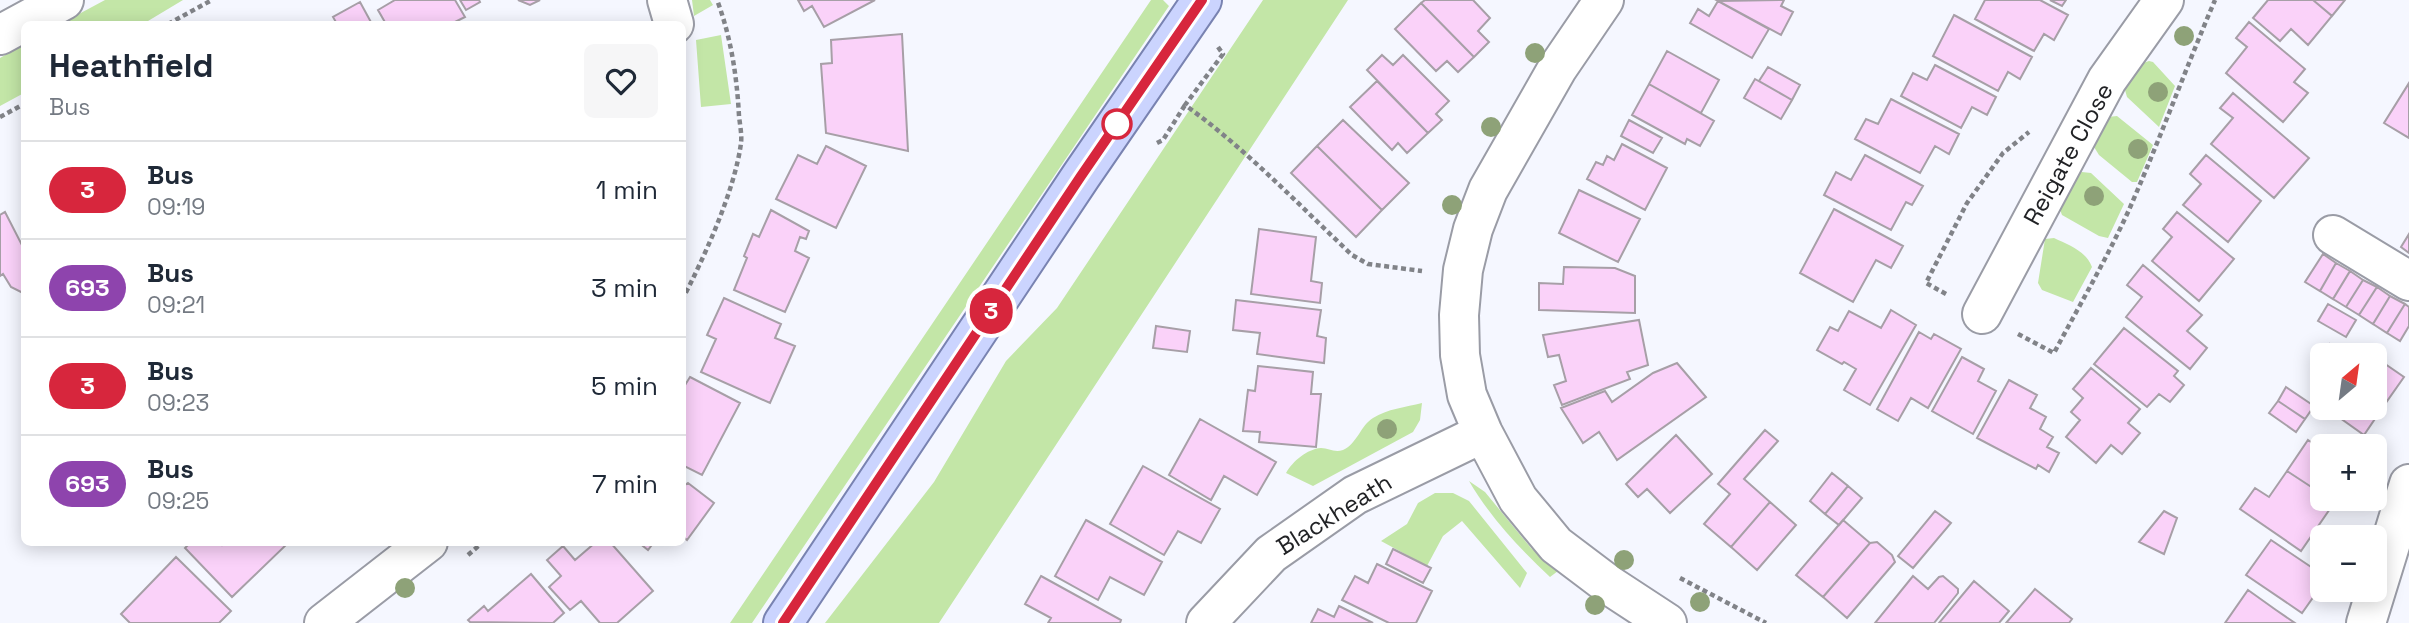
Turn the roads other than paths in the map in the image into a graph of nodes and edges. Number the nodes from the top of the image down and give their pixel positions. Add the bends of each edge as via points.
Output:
1 (64, 0) edge
2 (667, 0) edge
3 (1604, 0) edge
4 (2164, 0) edge
5 (1197, 8) edge
6 (26, 21) edge
7 (673, 21) edge
8 (21, 24) edge
9 (0, 35) edge
10 (2333, 235) dead end
11 (2409, 281) edge
12 (1982, 314) road end
13 (1483, 433) junction
14 (2407, 502) edge
15 (423, 546) edge
16 (324, 623) edge
17 (783, 623) edge
18 (1206, 623) edge
19 (1667, 623) edge
20 (2366, 623) edge

1 - 6 street
2 - 7 street
3 - 13 street via 1510,148 1473,229 1458,315 1467,395
4 - 12 street, Reigate Close via 2107,80
5 - 17 main road
8 - 9 street
10 - 11 street
13 - 18 street, Blackheath via 1355,495 1271,554
13 - 19 street via 1518,499 1556,545
14 - 20 street
15 - 16 street

